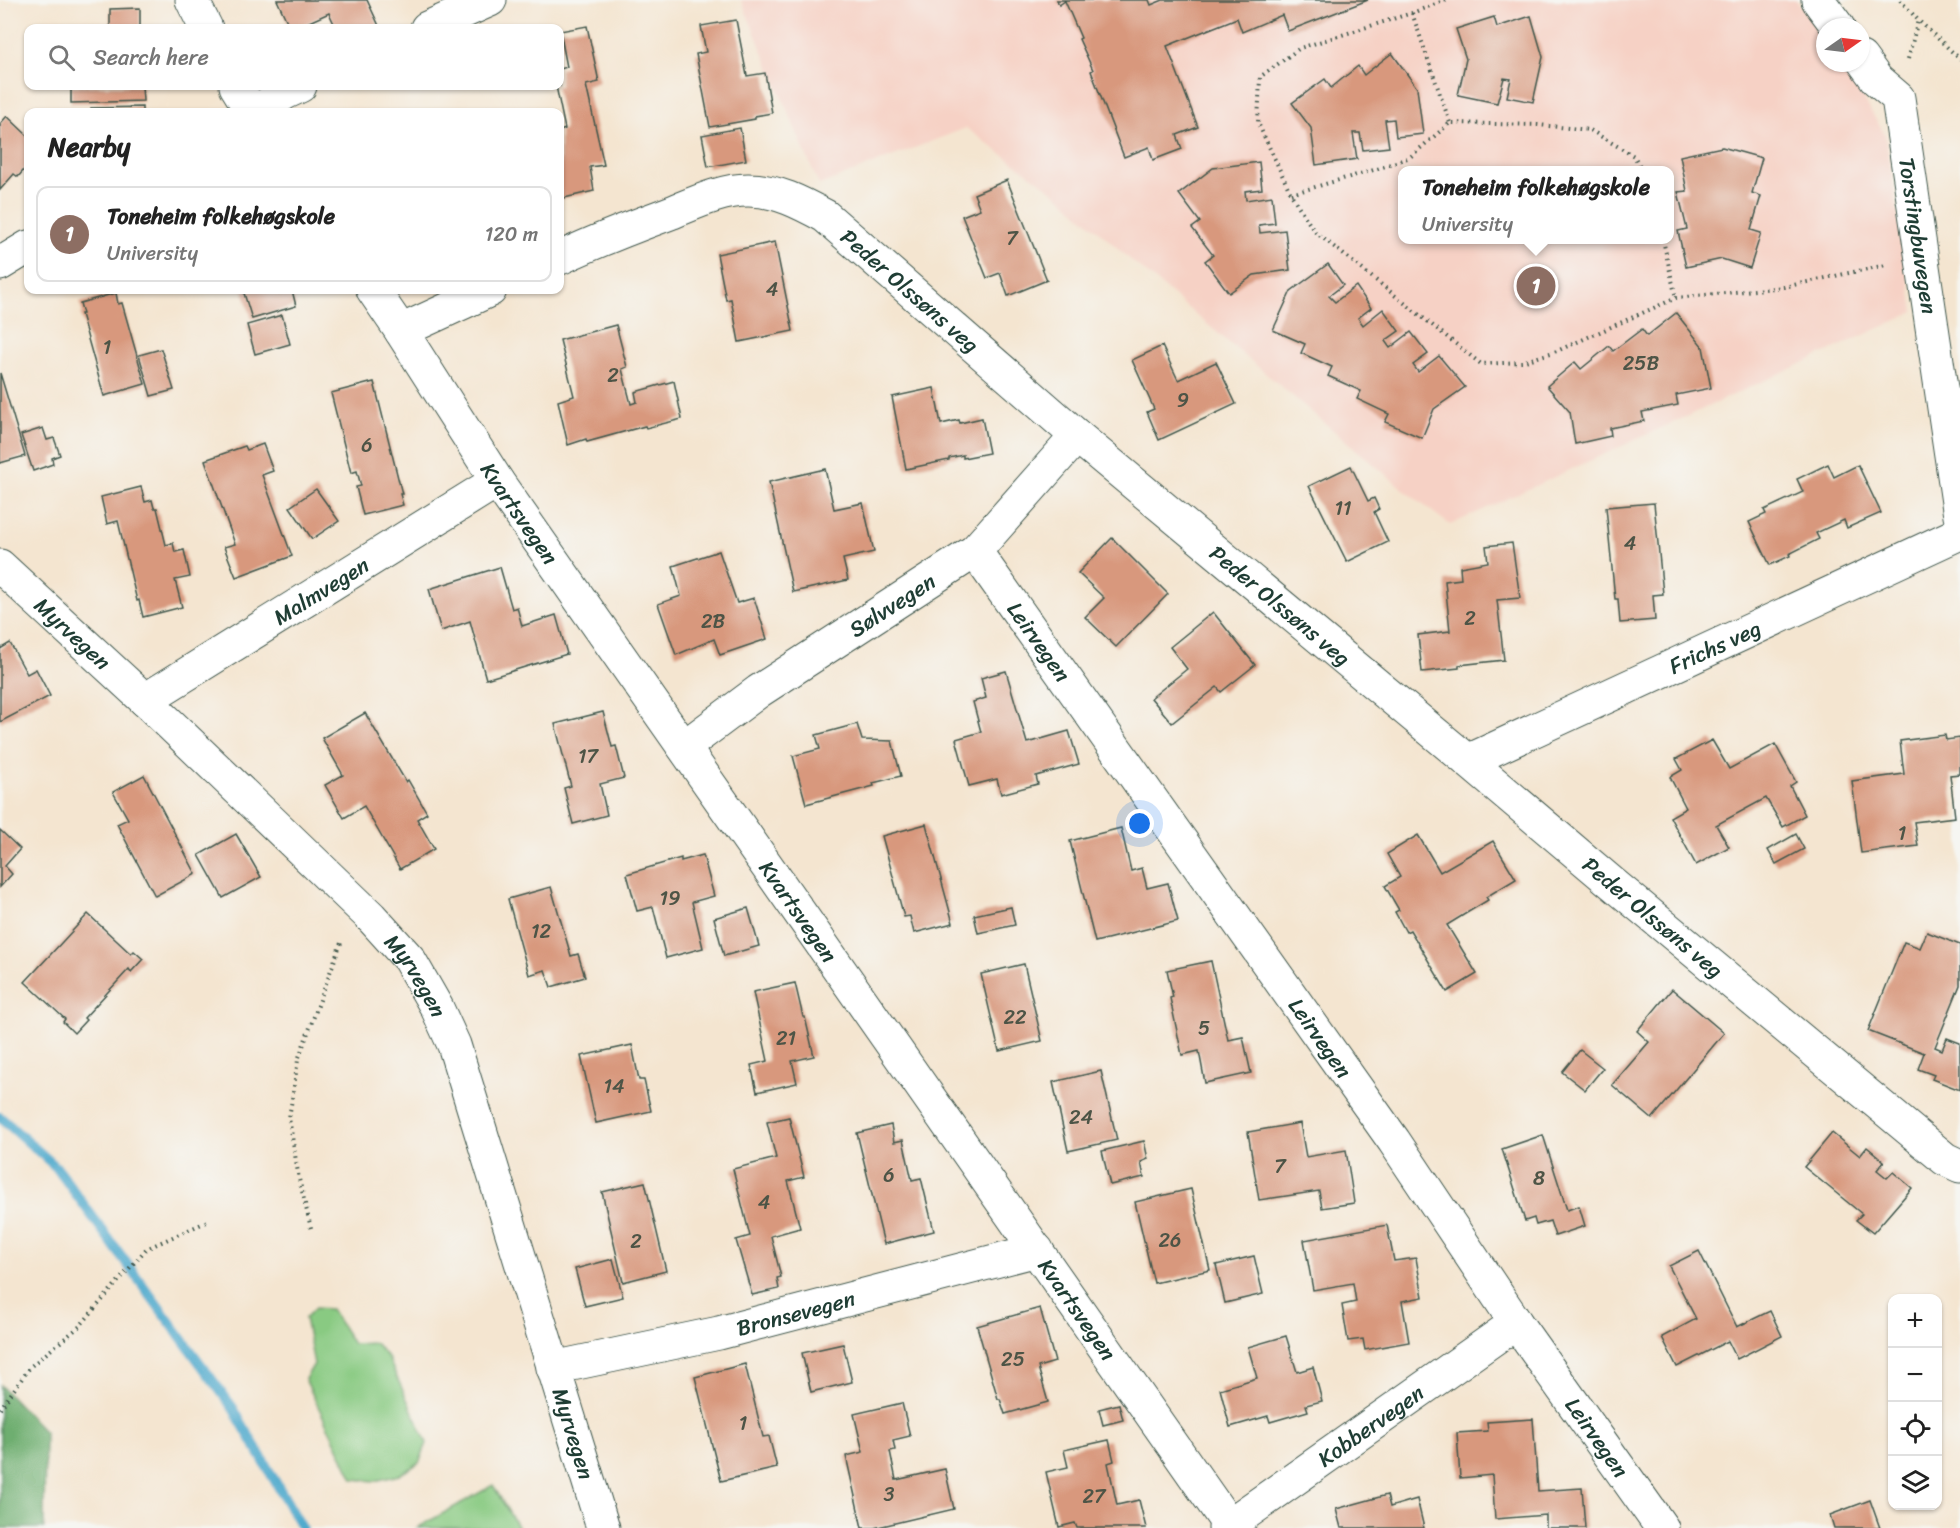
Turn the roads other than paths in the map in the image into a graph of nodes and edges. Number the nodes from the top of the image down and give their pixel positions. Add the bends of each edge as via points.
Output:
1 (192, 0) edge
2 (489, 0) edge
3 (1818, 0) edge
4 (1831, 18) edge
5 (204, 24) edge
6 (435, 24) edge
7 (1870, 70) edge
8 (239, 90) edge
9 (291, 90) edge
10 (250, 108) edge
11 (260, 108) edge
12 (24, 249) edge
13 (564, 256) edge
14 (0, 264) edge
15 (376, 294) edge
16 (481, 294) edge
17 (401, 331) junction
18 (1077, 436) junction
19 (497, 481) junction
20 (1960, 516) edge
21 (1960, 533) edge
22 (975, 551) junction
23 (0, 566) edge
24 (145, 699) junction
25 (684, 747) junction
26 (1468, 761) junction
27 (1960, 1166) edge
28 (1037, 1250) junction
29 (1516, 1323) junction
30 (554, 1368) junction
31 (1228, 1527) edge
32 (603, 1528) edge
33 (1662, 1528) edge

1 - 5 street
2 - 6 street
3 - 4 street
7 - 20 street, Torstingbuvegen via 1898,98
8 - 10 street
9 - 11 street
12 - 14 street
13 - 18 street, Peder Olssøns veg via 713,196 748,190 781,195 825,216
15 - 17 street, Kvartsvegen
16 - 17 street
17 - 19 street, Kvartsvegen
18 - 22 street, Sølvvegen
18 - 26 street, Peder Olssøns veg
19 - 24 street, Malmvegen
19 - 25 street, Kvartsvegen
21 - 26 street, Frichs veg
22 - 25 street, Sølvvegen via 759,691
22 - 29 street, Leirvegen via 1394,1141
23 - 24 street, Myrvegen
24 - 30 street, Myrvegen via 372,917 409,959 454,1045
25 - 28 street, Kvartsvegen
26 - 27 street, Peder Olssøns veg via 1936,1152
28 - 30 street, Bronsevegen via 719,1333
28 - 31 street, Kvartsvegen
29 - 31 street, Kobbervegen
29 - 33 street, Leirvegen
30 - 32 street, Myrvegen

